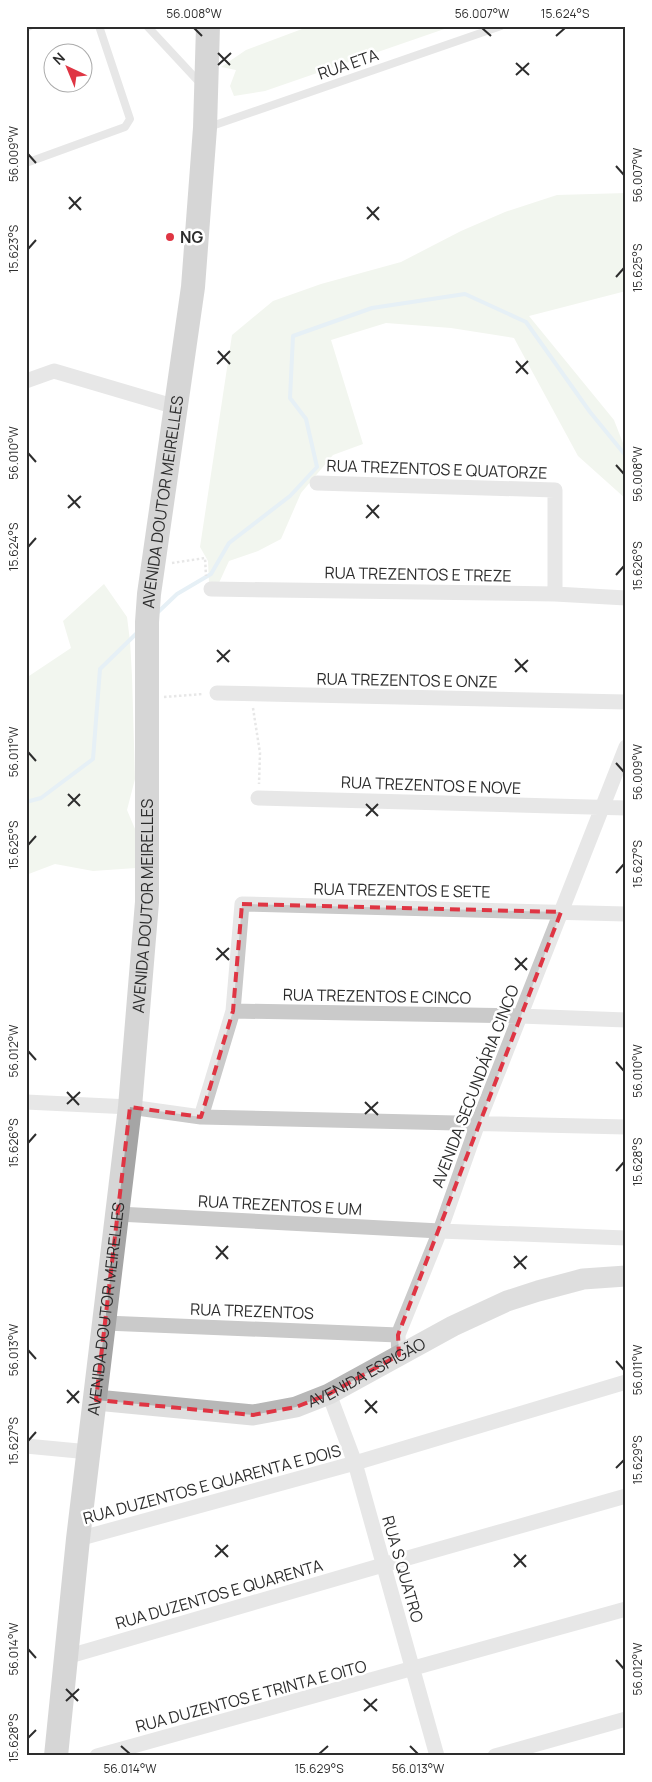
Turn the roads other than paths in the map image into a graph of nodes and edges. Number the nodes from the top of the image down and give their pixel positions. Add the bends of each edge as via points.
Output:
1 (30, 26) edge
2 (99, 26) edge
3 (147, 26) edge
4 (198, 26) edge
5 (208, 26) edge
6 (501, 26) edge
7 (26, 28) edge
8 (206, 56) junction
9 (207, 91) junction
10 (205, 128) junction
11 (26, 163) edge
12 (26, 381) edge
13 (176, 407) junction
14 (318, 484) dead end
15 (211, 589) dead end
16 (555, 594) junction
17 (626, 598) edge
18 (217, 693) road end
19 (626, 702) edge
20 (626, 747) edge
21 (258, 798) road end
22 (602, 807) junction
23 (626, 808) edge
24 (561, 912) junction
25 (626, 914) edge
26 (233, 1011) junction
27 (520, 1016) junction
28 (626, 1020) edge
29 (26, 1102) edge
30 (130, 1107) junction
31 (201, 1117) junction
32 (478, 1124) junction
33 (626, 1127) edge
34 (118, 1214) junction
35 (440, 1231) junction
36 (626, 1238) edge
37 (626, 1276) edge
38 (105, 1323) junction
39 (398, 1345) junction
40 (626, 1382) edge
41 (329, 1394) junction
42 (96, 1400) junction
43 (26, 1446) edge
44 (89, 1452) junction
45 (355, 1463) junction
46 (626, 1496) edge
47 (78, 1539) junction
48 (382, 1565) junction
49 (626, 1609) edge
50 (66, 1657) junction
51 (413, 1669) junction
52 (626, 1719) edge
53 (56, 1756) edge
54 (98, 1756) edge
55 (437, 1756) edge
56 (495, 1756) edge

1 - 7 lane
2 - 11 lane via 129,122 125,127
3 - 9 lane
4 - 8 main road, AVENIDA DOUTOR MEIRELLES
5 - 8 main road, AVENIDA DOUTOR MEIRELLES
6 - 10 lane, RUA ETA
8 - 9 main road, AVENIDA DOUTOR MEIRELLES
9 - 10 main road, AVENIDA DOUTOR MEIRELLES
10 - 13 main road, AVENIDA DOUTOR MEIRELLES via 193,287
12 - 13 street via 54,371
13 - 30 main road, AVENIDA DOUTOR MEIRELLES via 149,594 147,902
14 - 16 street, RUA TREZENTOS E QUATORZE via 555,490
15 - 16 street, RUA TREZENTOS E TREZE
16 - 17 street, RUA TREZENTOS E TREZE
18 - 19 street, RUA TREZENTOS E ONZE
20 - 22 street, AVENIDA SECUNDÁRIA CINCO
21 - 22 street, RUA TREZENTOS E NOVE
22 - 23 street, RUA TREZENTOS E NOVE
22 - 24 street, AVENIDA SECUNDÁRIA CINCO
24 - 25 street, RUA TREZENTOS E SETE
24 - 26 street, RUA TREZENTOS E SETE via 242,904
24 - 27 street, AVENIDA SECUNDÁRIA CINCO
26 - 27 street, RUA TREZENTOS E CINCO
26 - 31 street
27 - 28 street, RUA TREZENTOS E CINCO
27 - 32 street, AVENIDA SECUNDÁRIA CINCO
29 - 30 street
30 - 31 street
30 - 34 main road, AVENIDA DOUTOR MEIRELLES
31 - 32 street
32 - 33 street
32 - 35 street, AVENIDA SECUNDÁRIA CINCO
34 - 35 street, RUA TREZENTOS E UM
34 - 38 main road, AVENIDA DOUTOR MEIRELLES
35 - 36 street, RUA TREZENTOS E UM
35 - 39 street, AVENIDA SECUNDÁRIA CINCO
37 - 39 street, AVENIDA ESPIGÃO via 583,1279 538,1291
38 - 39 street, RUA TREZENTOS
38 - 42 main road, AVENIDA DOUTOR MEIRELLES
39 - 41 street, AVENIDA ESPIGÃO
40 - 45 street, RUA DUZENTOS E QUARENTA E DOIS
41 - 42 street, AVENIDA ESPIGÃO via 296,1407 253,1415
41 - 45 street, RUA S QUATRO
42 - 44 main road, AVENIDA DOUTOR MEIRELLES
43 - 44 street
44 - 47 main road, AVENIDA DOUTOR MEIRELLES
45 - 47 street, RUA DUZENTOS E QUARENTA E DOIS
45 - 48 street, RUA S QUATRO
46 - 48 street, RUA DUZENTOS E QUARENTA
47 - 50 main road, AVENIDA DOUTOR MEIRELLES
48 - 50 street, RUA DUZENTOS E QUARENTA
48 - 51 street, RUA S QUATRO
49 - 51 street, RUA DUZENTOS E TRINTA E OITO
50 - 53 main road, AVENIDA DOUTOR MEIRELLES
51 - 54 street, RUA DUZENTOS E TRINTA E OITO
51 - 55 street, RUA S QUATRO
52 - 56 street

